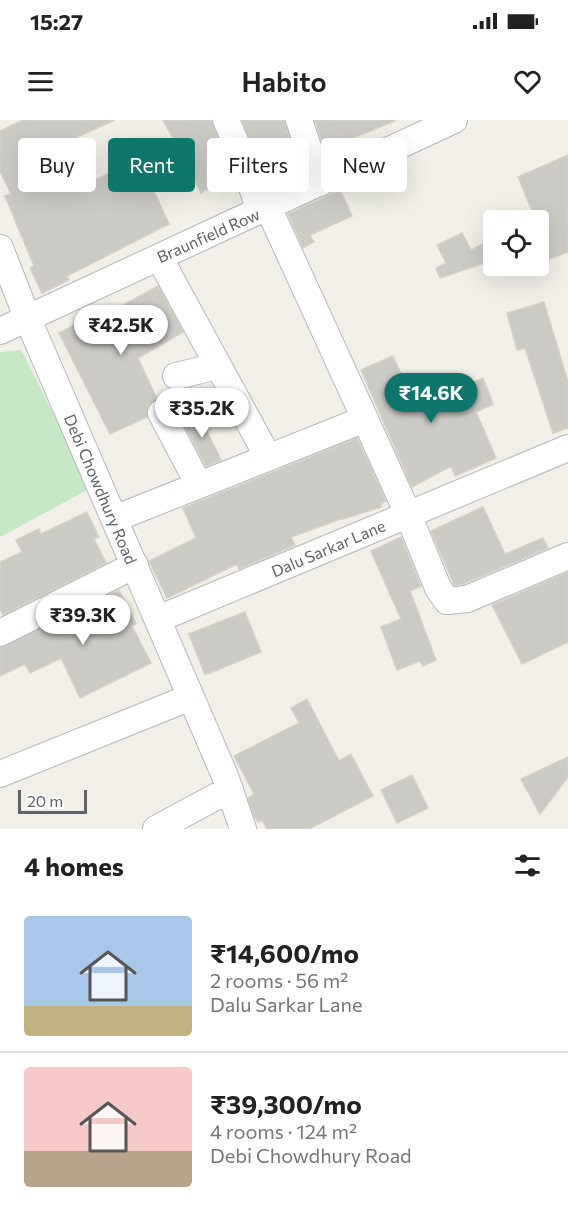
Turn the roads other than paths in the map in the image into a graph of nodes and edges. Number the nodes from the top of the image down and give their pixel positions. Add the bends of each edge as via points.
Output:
1 (226, 120) edge
2 (298, 120) edge
3 (454, 120) edge
4 (320, 183) junction
5 (264, 209) junction
6 (0, 248) edge
7 (159, 257) junction
8 (27, 317) junction
9 (0, 331) edge
10 (218, 366) junction
11 (176, 376) dead end
12 (161, 413) dead end
13 (365, 419) junction
14 (568, 448) edge
15 (268, 457) junction
16 (199, 485) junction
17 (408, 514) junction
18 (114, 519) junction
19 (568, 556) edge
20 (135, 565) junction
21 (158, 619) junction
22 (0, 633) edge
23 (191, 697) junction
24 (0, 774) edge
25 (230, 789) junction
26 (156, 829) edge
27 (243, 829) edge

1 - 5 street
2 - 4 street
3 - 4 street, Braunfield Row
4 - 5 street, Braunfield Row
5 - 7 street, Braunfield Row
5 - 13 street
6 - 8 street, Debi Chowdhury Road
7 - 8 street, Braunfield Row
7 - 10 street
8 - 9 street, Braunfield Row
8 - 18 street, Debi Chowdhury Road
10 - 11 street
10 - 15 street
12 - 16 street
13 - 15 street
13 - 17 street
14 - 17 street, Dalu Sarkar Lane
15 - 16 street
16 - 18 street
17 - 19 street via 447,601 467,599
17 - 21 street, Dalu Sarkar Lane
18 - 20 street, Debi Chowdhury Road
20 - 21 street, Debi Chowdhury Road
20 - 22 street
21 - 23 street, Debi Chowdhury Road
23 - 24 street
23 - 25 street, Debi Chowdhury Road
25 - 26 street
25 - 27 street, Debi Chowdhury Road

